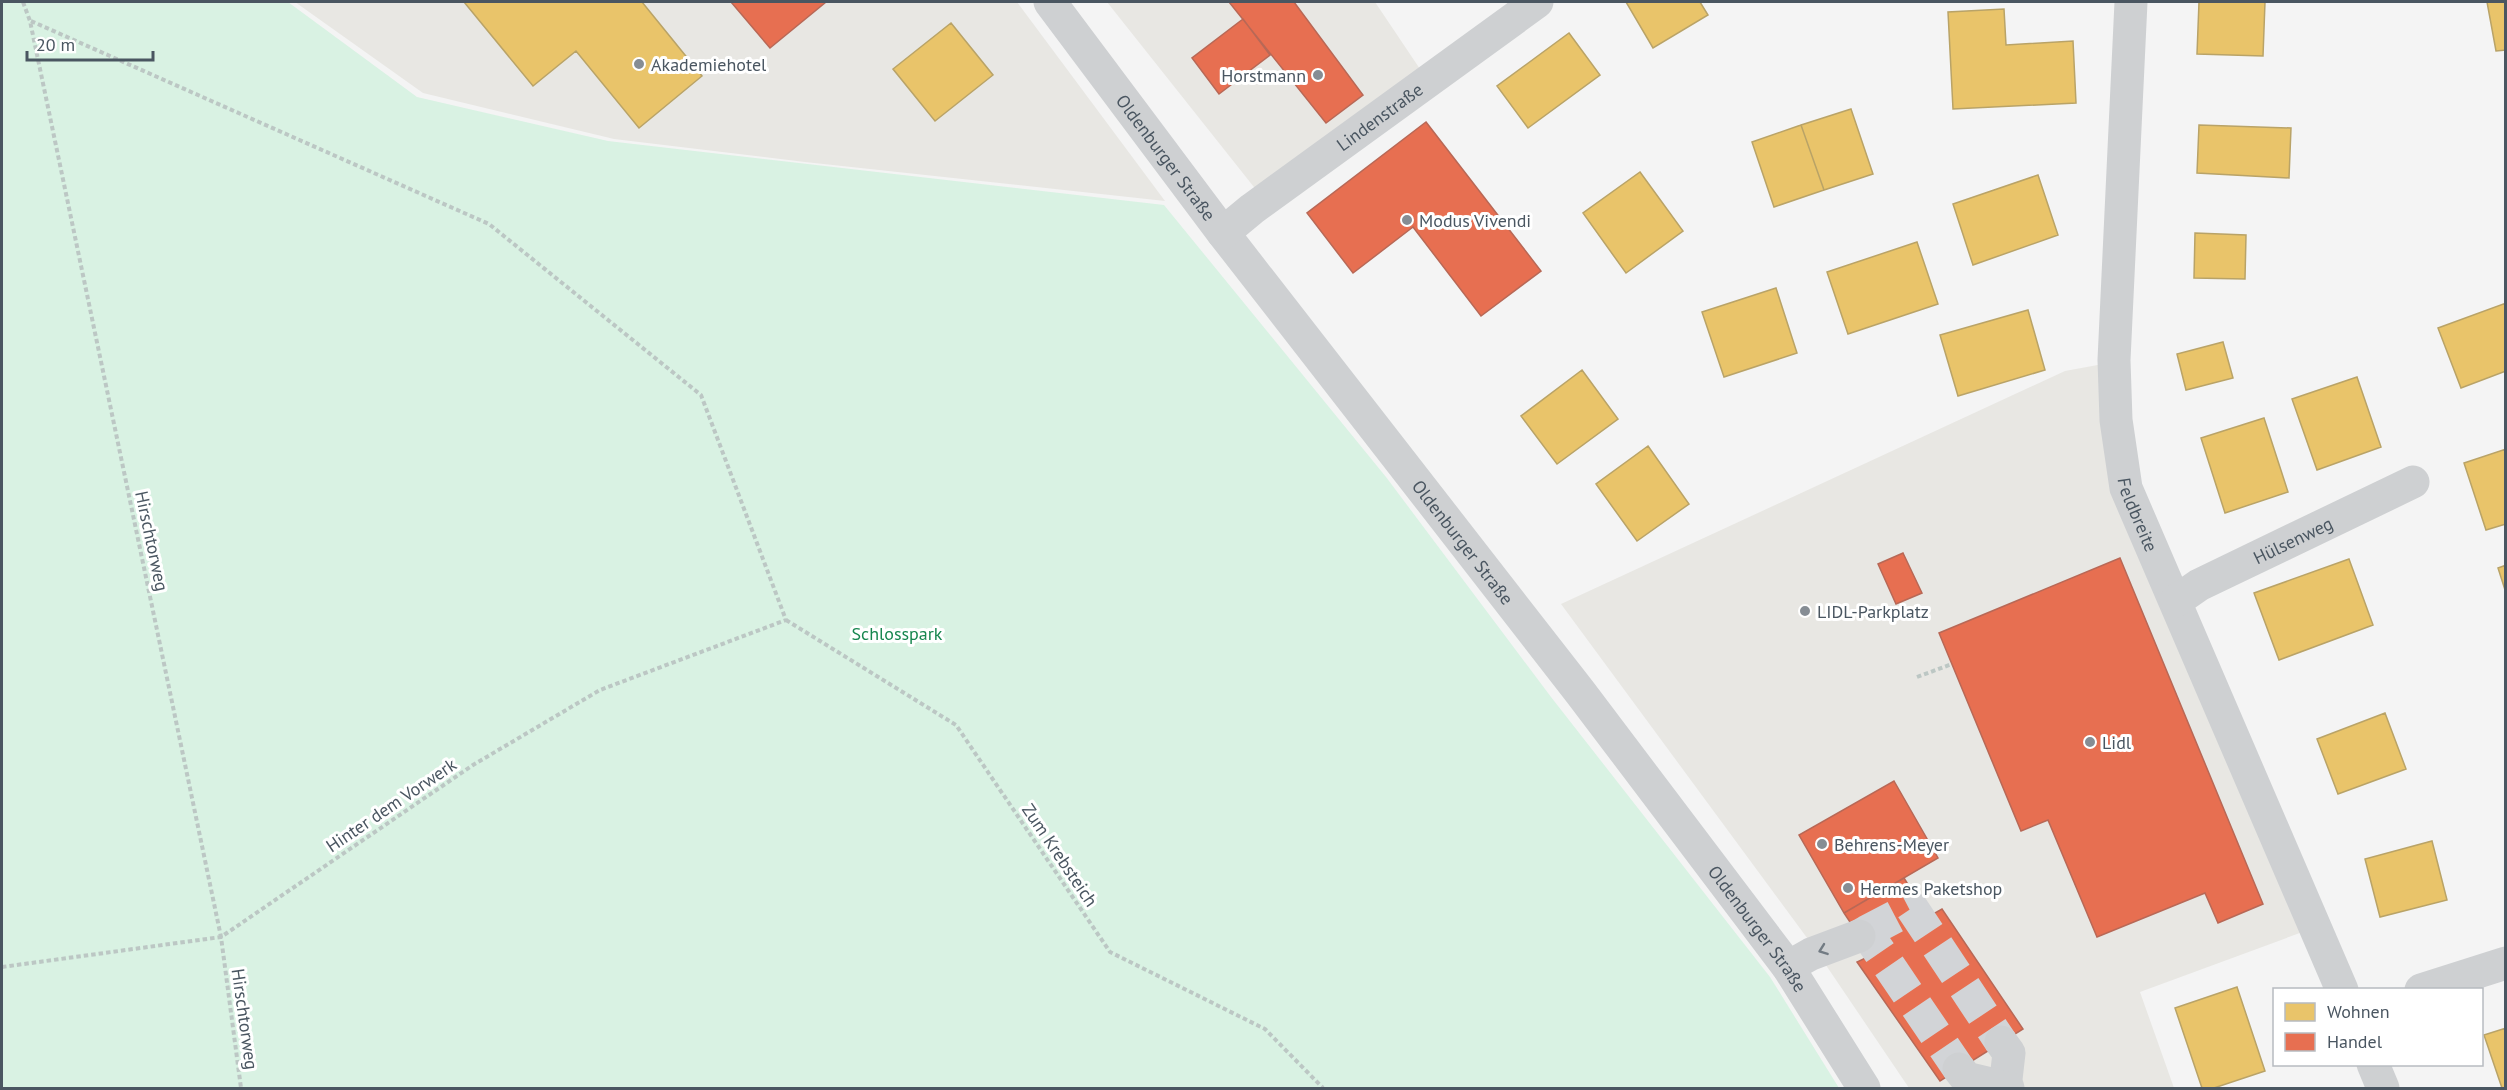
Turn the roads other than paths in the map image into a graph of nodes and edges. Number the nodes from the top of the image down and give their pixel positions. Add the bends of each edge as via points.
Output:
1 (1050, 2) edge
2 (1537, 2) edge
3 (2131, 2) edge
4 (1223, 233) junction
5 (2413, 482) dead end
6 (2176, 601) junction
7 (1859, 936) tunnel mouth
8 (2505, 963) edge
9 (1788, 967) junction
10 (2341, 988) edge
11 (2427, 988) edge
12 (2001, 1042) tunnel mouth
13 (2373, 1066) edge
14 (1959, 1069) tunnel mouth
15 (2006, 1088) edge
16 (1864, 1089) edge
17 (2383, 1089) edge

1 - 4 street, Oldenburger Straße
2 - 4 street, Lindenstraße
3 - 6 street, Feldbreite via 2115,360 2116,420 2126,488
4 - 9 street, Oldenburger Straße
5 - 6 street, Hülsenweg via 2199,585
6 - 10 street, Feldbreite
7 -> 9 street
8 - 11 street
9 - 16 street, Oldenburger Straße
12 - 15 street via 2009,1053
13 - 17 street
14 - 15 street via 1966,1078

